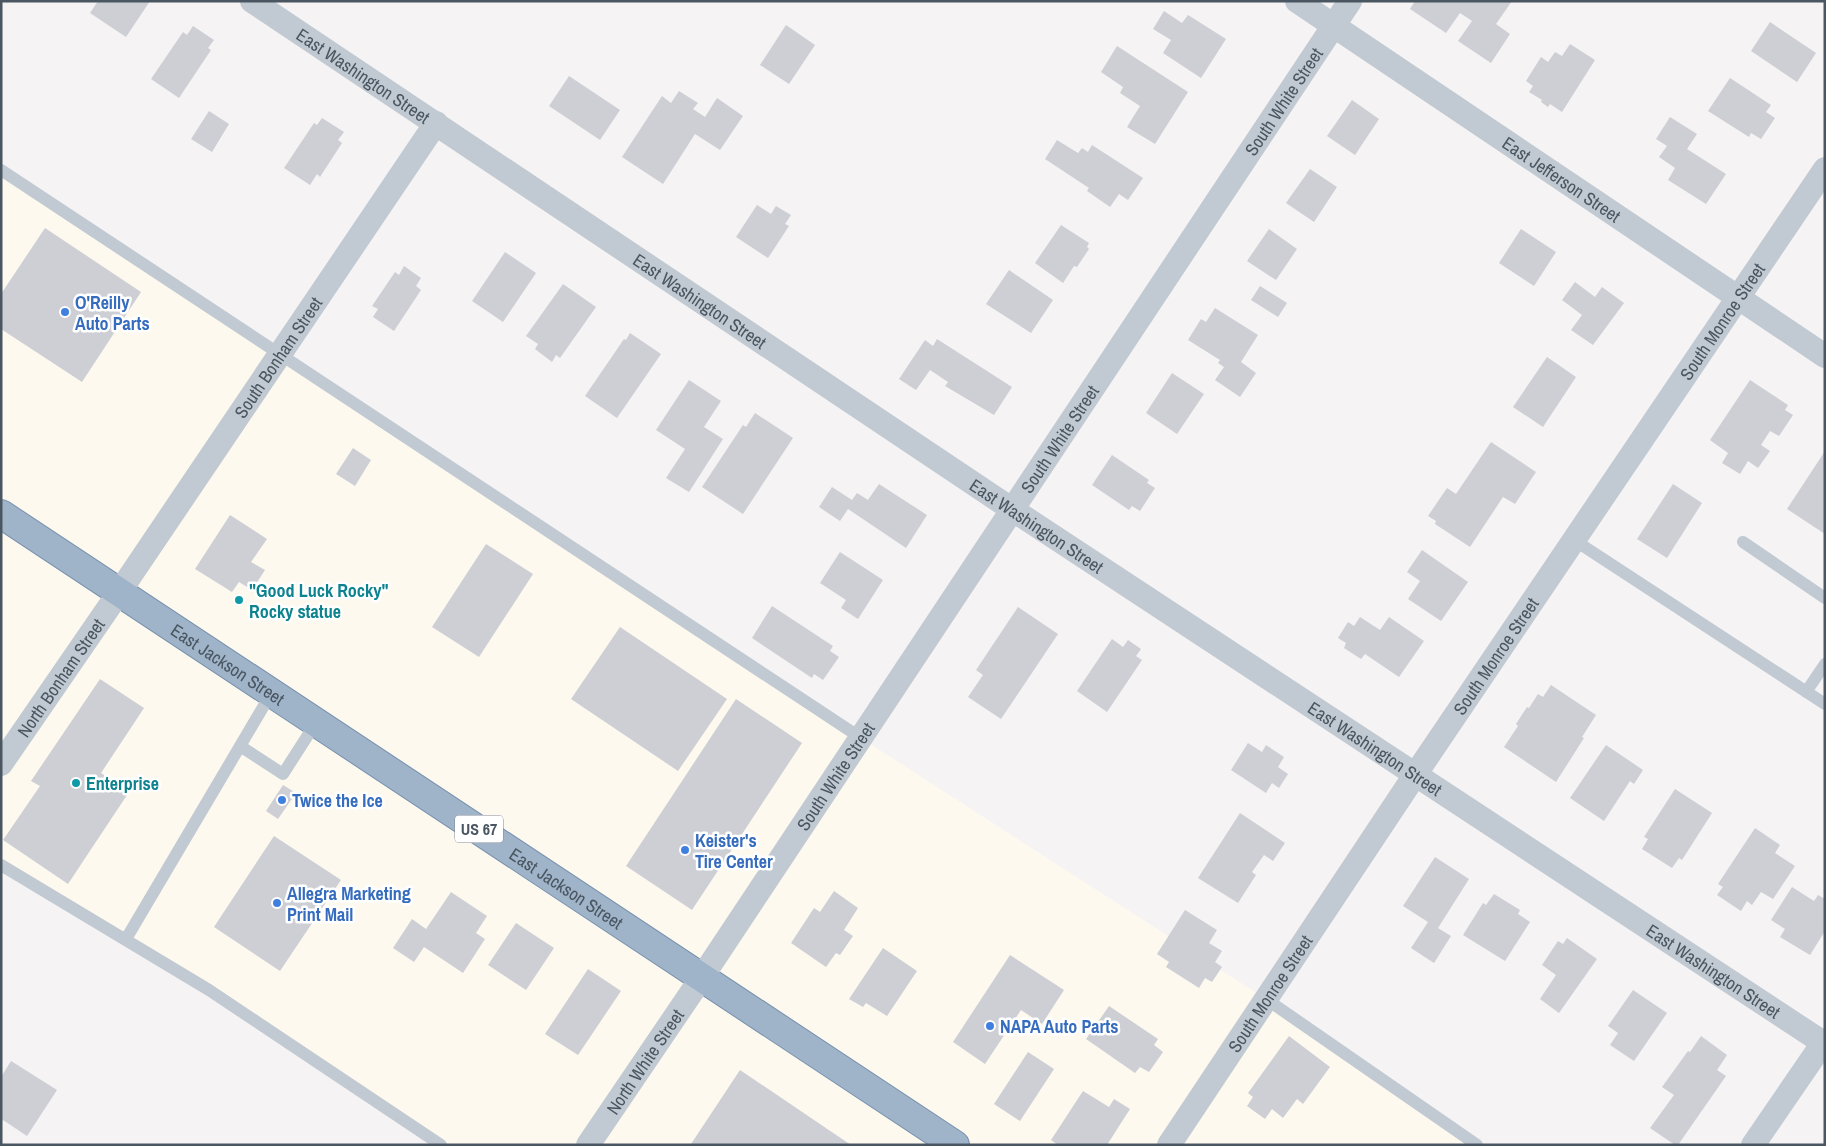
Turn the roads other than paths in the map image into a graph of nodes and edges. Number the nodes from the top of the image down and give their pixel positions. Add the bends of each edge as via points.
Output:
1 (252, 1) edge
2 (1297, 1) edge
3 (1350, 1) edge
4 (1333, 26) junction
5 (436, 123) junction
6 (1825, 169) edge
7 (1, 170) edge
8 (1738, 298) junction
9 (280, 354) junction
10 (1825, 356) edge
11 (1013, 510) junction
12 (1, 514) edge
13 (1574, 540) junction
14 (1743, 542) dead end
15 (120, 591) junction
16 (1825, 598) edge
17 (1825, 664) edge
18 (272, 692) junction
19 (1806, 692) junction
20 (1825, 704) edge
21 (316, 721) junction
22 (862, 738) junction
23 (240, 746) junction
24 (1, 764) edge
25 (1415, 775) junction
26 (1, 865) edge
27 (126, 939) junction
28 (702, 977) junction
29 (1266, 999) junction
30 (1824, 1042) edge
31 (441, 1145) edge
32 (588, 1145) edge
33 (955, 1145) edge
34 (1169, 1145) edge
35 (1478, 1145) edge
36 (1754, 1145) edge

1 - 5 street, East Washington Street
2 - 4 street, East Jefferson Street
3 - 4 street, South White Street
4 - 8 street, East Jefferson Street
4 - 11 street, South White Street
5 - 9 street, South Bonham Street
5 - 11 street, East Washington Street
6 - 8 street, South Monroe Street
7 - 9 lane
8 - 10 street, East Jefferson Street
8 - 13 street, South Monroe Street
9 - 15 street, South Bonham Street
9 - 22 lane
11 - 22 street, South White Street
11 - 25 street, East Washington Street
12 - 15 highway, East Jackson Street / US 67
13 - 19 lane
13 - 25 street, South Monroe Street
14 - 16 lane
15 - 18 highway, East Jackson Street / US 67
15 - 24 street, North Bonham Street
17 - 19 lane
18 - 21 highway, East Jackson Street / US 67
18 - 23 lane
19 - 20 lane
21 - 23 lane via 283,774
21 - 28 highway, East Jackson Street / US 67
22 - 28 street, South White Street
23 - 27 lane
25 - 29 street, South Monroe Street
25 - 30 street, East Washington Street
26 - 27 lane
27 - 31 lane via 210,990
28 - 32 street, North White Street
28 - 33 highway, East Jackson Street / US 67
29 - 34 street, South Monroe Street
29 - 35 lane
30 - 36 street

